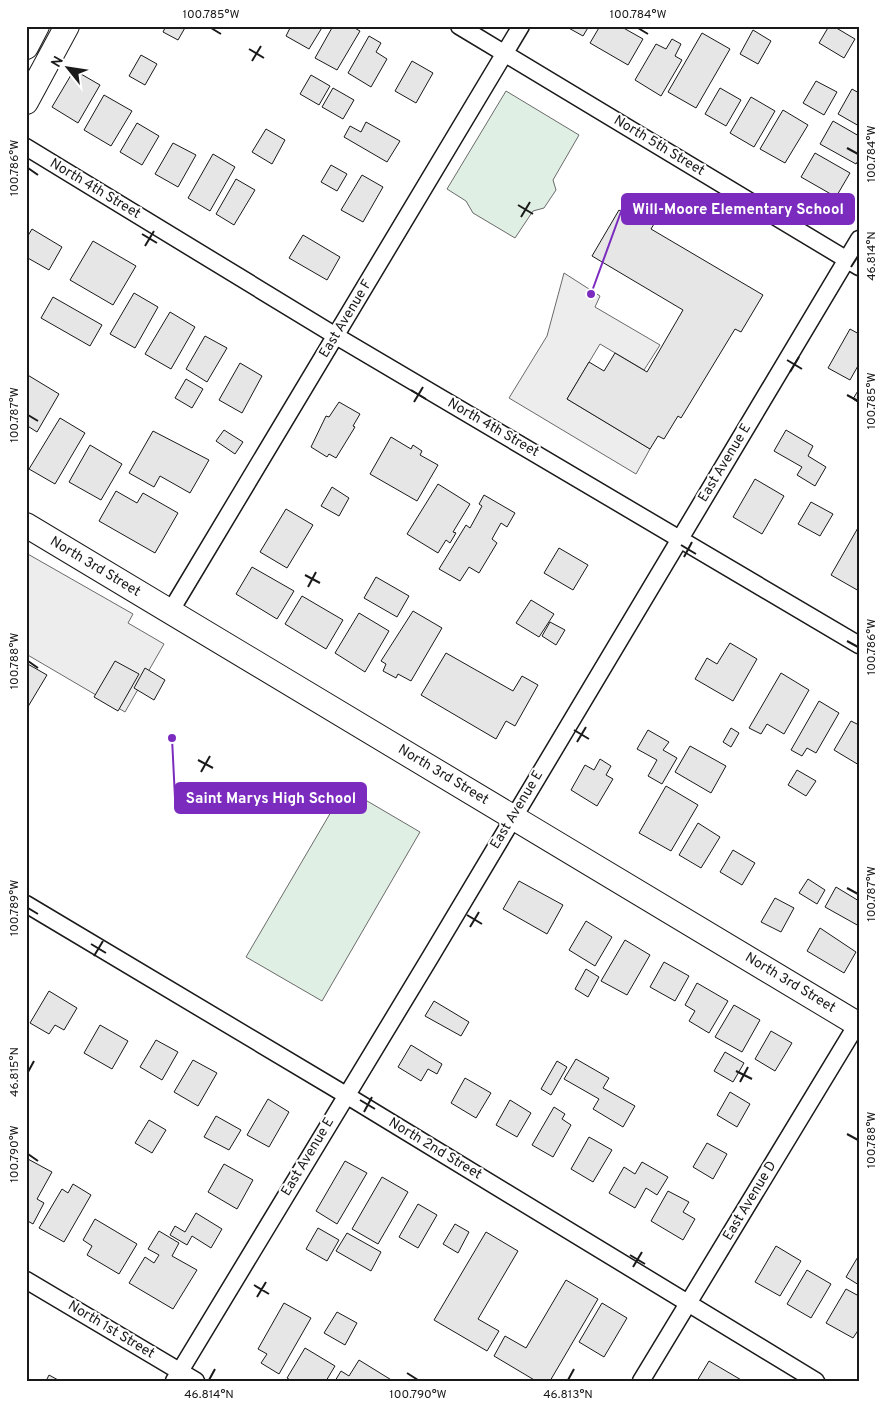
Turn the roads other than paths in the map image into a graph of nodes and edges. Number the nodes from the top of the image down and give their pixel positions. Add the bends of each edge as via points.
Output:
1 (37, 26) edge
2 (67, 26) edge
3 (459, 26) edge
4 (521, 26) edge
5 (26, 47) edge
6 (505, 54) junction
7 (26, 102) edge
8 (26, 147) edge
9 (859, 239) edge
10 (852, 263) edge
11 (336, 336) junction
12 (26, 525) edge
13 (680, 538) junction
14 (170, 612) junction
15 (859, 645) edge
16 (513, 817) junction
17 (26, 904) edge
18 (858, 1023) edge
19 (346, 1095) junction
20 (26, 1280) edge
21 (688, 1303) junction
22 (177, 1376) edge
23 (196, 1381) edge
24 (641, 1381) edge
25 (816, 1381) edge

1 - 5 street
2 - 7 street
3 - 6 street, North 5th Street
4 - 6 street, East Avenue F
6 - 10 street, North 5th Street
6 - 11 street, East Avenue F
8 - 11 street, North 4th Street
9 - 10 street, East Avenue E
10 - 13 street, East Avenue E
11 - 13 street, North 4th Street
11 - 14 street, East Avenue F
12 - 14 street, North 3rd Street
13 - 15 street, North 4th Street
13 - 16 street, East Avenue E
14 - 16 street, North 3rd Street
16 - 18 street, North 3rd Street
16 - 19 street, East Avenue E
17 - 19 street, North 2nd Street
18 - 21 street, East Avenue D
19 - 21 street, North 2nd Street
19 - 22 street, East Avenue E
20 - 22 street, North 1st Street
21 - 24 street, East Avenue D
21 - 25 street, North 2nd Street
22 - 23 street, North 1st Street

